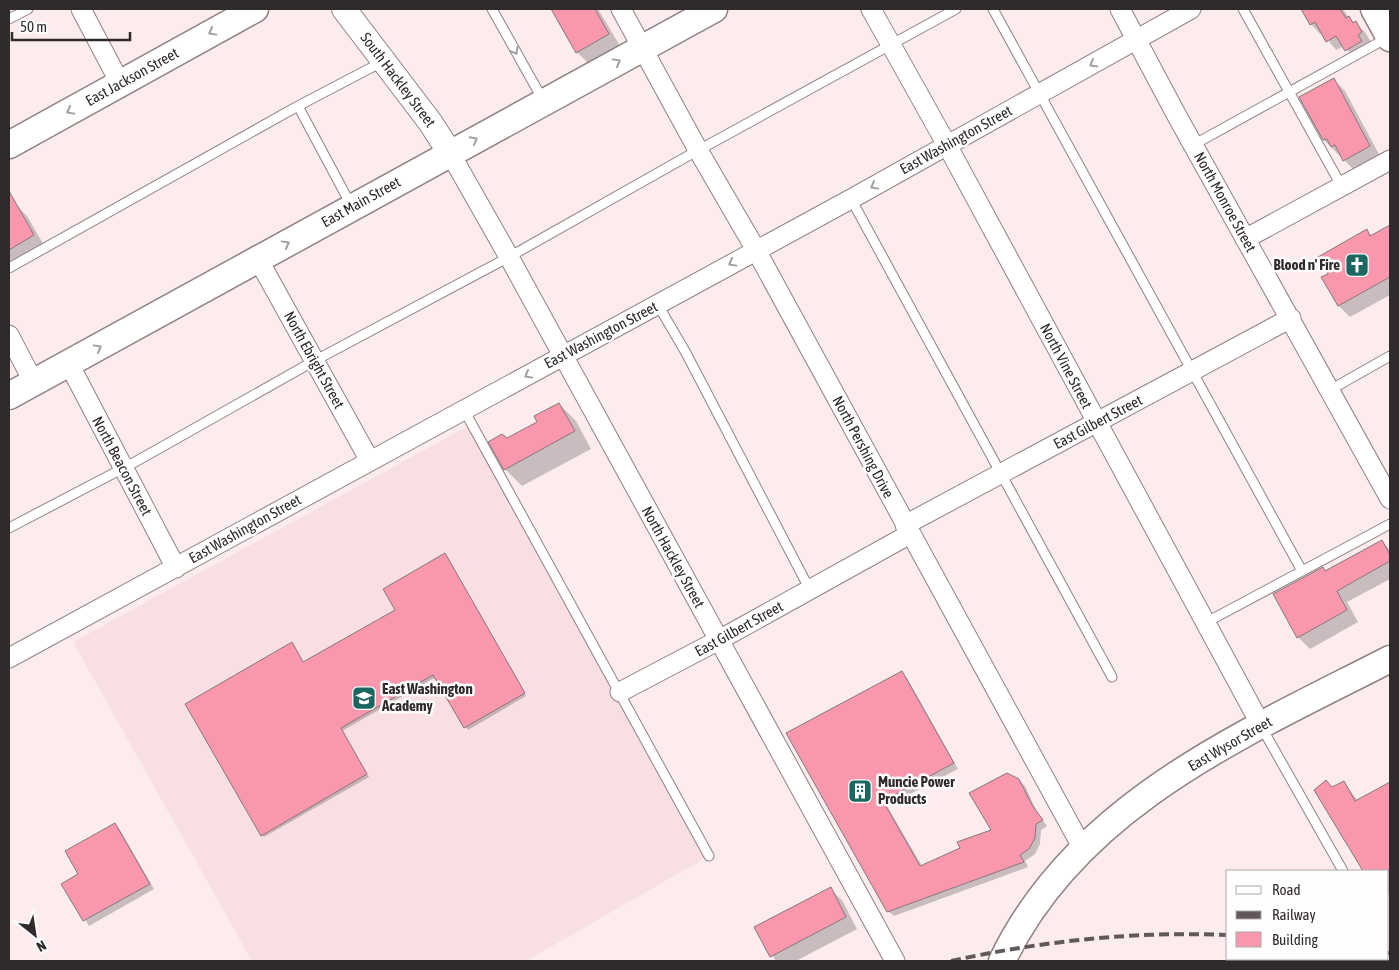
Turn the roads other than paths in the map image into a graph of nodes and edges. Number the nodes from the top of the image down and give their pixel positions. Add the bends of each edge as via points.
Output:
1 (28, 9) edge
2 (81, 9) edge
3 (255, 9) edge
4 (344, 9) edge
5 (492, 9) edge
6 (621, 9) edge
7 (714, 9) edge
8 (871, 9) edge
9 (956, 9) edge
10 (993, 9) edge
11 (1120, 9) edge
12 (1191, 9) edge
13 (1242, 9) edge
14 (1374, 9) edge
15 (9, 19) edge
16 (1389, 34) edge
17 (1135, 40) junction
18 (890, 44) junction
19 (643, 48) junction
20 (384, 61) junction
21 (120, 83) junction
22 (1289, 92) junction
23 (1038, 95) junction
24 (544, 102) junction
25 (298, 106) junction
26 (9, 145) edge
27 (947, 145) junction
28 (1193, 145) junction
29 (698, 150) junction
30 (450, 153) junction
31 (1390, 160) edge
32 (1342, 187) junction
33 (851, 199) junction
34 (353, 208) junction
35 (1246, 239) junction
36 (756, 250) junction
37 (509, 257) junction
38 (258, 259) junction
39 (9, 268) edge
40 (658, 305) junction
41 (1291, 318) junction
42 (9, 335) edge
43 (563, 356) junction
44 (1390, 356) edge
45 (314, 360) junction
46 (69, 364) junction
47 (1193, 371) junction
48 (34, 383) junction
49 (1330, 390) junction
50 (9, 396) edge
51 (464, 410) junction
52 (1097, 423) junction
53 (370, 461) junction
54 (123, 468) junction
55 (1000, 474) junction
56 (1390, 499) edge
57 (1390, 524) edge
58 (9, 528) edge
59 (907, 529) junction
60 (176, 568) junction
61 (1302, 571) junction
62 (810, 590) junction
63 (1205, 622) junction
64 (719, 640) junction
65 (9, 658) edge
66 (1390, 659) edge
67 (1112, 678) dead end
68 (620, 692) junction
69 (1260, 725) junction
70 (1082, 847) junction
71 (709, 856) dead end
72 (1342, 870) edge
73 (895, 961) edge
74 (1002, 961) edge

1 - 15 lane
2 - 21 street
3 -> 21 main road, East Jackson Street
4 - 20 street, South Hackley Street
5 -> 24 lane
6 - 19 street, North Pershing Drive
7 - 19 main road, East Main Street
8 - 18 street, North Vine Street
9 - 18 lane
10 - 23 lane
11 - 17 street, North Monroe Street
12 - 17 street, East Washington Street
13 - 22 lane
14 - 16 main road
16 - 22 lane
17 -> 23 street, East Washington Street
17 - 28 street, North Monroe Street
18 - 27 street, North Vine Street
18 - 29 lane
24 -> 19 main road, East Main Street
19 - 29 street, North Pershing Drive
20 - 25 lane
20 - 30 street, South Hackley Street
21 -> 26 main road, East Jackson Street
22 - 28 lane
22 - 32 lane
23 - 27 street, East Washington Street
23 - 47 lane
30 -> 24 main road, East Main Street
25 - 34 lane
25 - 39 lane
27 -> 33 street, East Washington Street
27 - 52 street, North Vine Street
28 - 35 street, North Monroe Street
29 - 36 street, North Pershing Drive
29 - 37 lane
30 - 34 main road, East Main Street
30 - 37 street, North Hackley Street
31 - 32 street
32 - 35 street
33 - 36 street, East Washington Street
33 - 55 lane
38 -> 34 main road, East Main Street
35 - 41 street, North Monroe Street
36 -> 40 street, East Washington Street
36 - 59 street, North Pershing Drive
37 - 43 street, North Hackley Street
37 - 45 lane
38 - 45 street, North Ebright Street
46 -> 38 main road, East Main Street
40 - 43 street, East Washington Street
40 - 62 lane
41 - 47 street, East Gilbert Street
41 - 49 street, North Monroe Street
42 - 48 street
43 -> 51 street, East Washington Street
43 - 64 street, North Hackley Street
44 - 49 lane
45 - 53 street, North Ebright Street
45 - 54 lane
46 - 48 main road, East Main Street
46 - 54 street, North Beacon Street
47 - 52 street, East Gilbert Street
47 - 61 lane
48 - 50 main road, East Main Street
49 - 56 street, North Monroe Street
51 - 53 street, East Washington Street
51 - 68 lane
52 - 55 street, East Gilbert Street
52 - 63 street, North Vine Street
53 - 60 street, East Washington Street
54 - 58 lane
54 - 60 street, North Beacon Street
55 - 59 street, East Gilbert Street
55 - 67 lane
57 - 61 lane
59 - 62 street, East Gilbert Street
59 - 70 street, North Pershing Drive
60 - 65 street, East Washington Street
61 - 63 lane
62 - 64 street, East Gilbert Street
63 - 69 street, North Vine Street
64 - 68 street, East Gilbert Street
64 - 73 street, North Hackley Street
66 - 69 main road, East Wysor Street
68 - 71 lane
69 - 70 main road, East Wysor Street via 1165,781
69 - 72 lane
70 - 74 main road, East Wysor Street via 1025,922

